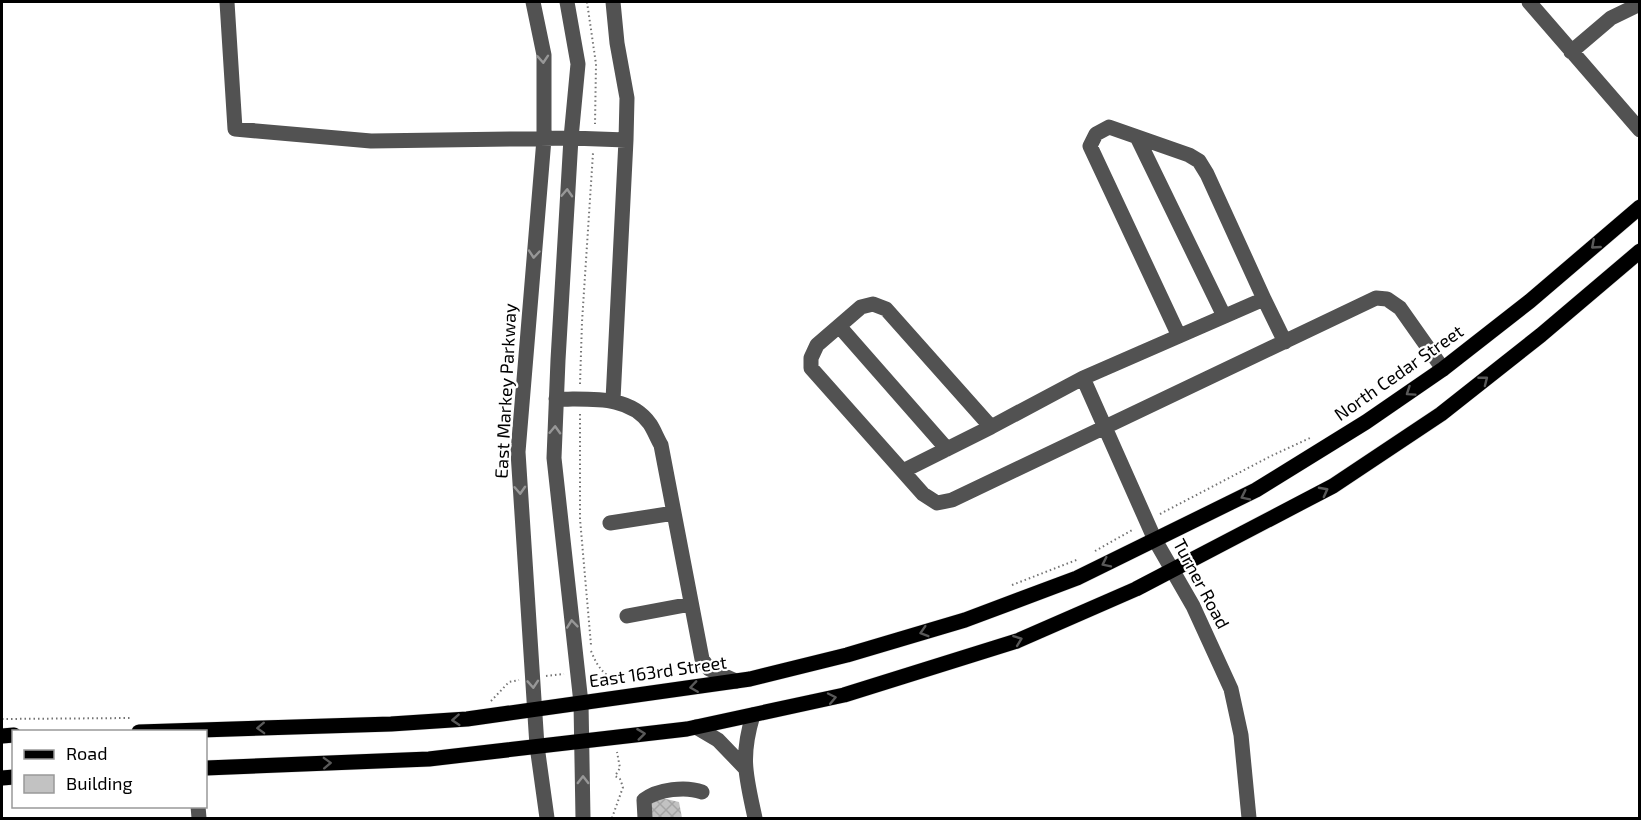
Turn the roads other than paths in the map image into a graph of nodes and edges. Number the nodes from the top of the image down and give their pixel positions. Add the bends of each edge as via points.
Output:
1 (227, 2) edge
2 (533, 2) edge
3 (567, 2) edge
4 (613, 2) edge
5 (1529, 2) edge
6 (1640, 4) edge
7 (1571, 52) junction
8 (1640, 130) edge
9 (1137, 137) junction
10 (571, 138) junction
11 (544, 139) junction
12 (626, 140) junction
13 (1640, 207) edge
14 (1640, 251) edge
15 (1264, 298) junction
16 (1224, 316) junction
17 (839, 326) junction
18 (1179, 336) junction
19 (1285, 342) junction
20 (1443, 369) junction
21 (1083, 378) junction
22 (556, 399) junction
23 (613, 400) junction
24 (991, 427) junction
25 (1105, 427) junction
26 (947, 449) junction
27 (903, 471) junction
28 (674, 513) junction
29 (610, 523) dead end
30 (1157, 538) junction
31 (1176, 569) junction
32 (691, 604) junction
33 (627, 616) dead end
34 (736, 681) junction
35 (581, 703) junction
36 (535, 709) junction
37 (753, 715) junction
38 (139, 725) edge
39 (696, 727) junction
40 (583, 741) junction
41 (537, 746) junction
42 (744, 767) junction
43 (207, 768) edge
44 (702, 792) dead end
45 (547, 819) edge
46 (583, 819) edge
47 (645, 819) edge
48 (755, 819) edge
49 (1249, 819) edge

1 - 11 street via 235,129 371,141
2 -> 11 street, East Markey Parkway via 544,56
3 - 10 street via 578,64
4 - 12 street via 627,98
5 - 7 street
6 - 7 street via 1611,18
7 - 8 street
9 - 15 street via 1198,161
9 - 16 street
9 - 18 street via 1108,128 1096,134 1090,146
10 - 11 street
10 - 12 street
22 -> 10 street
11 -> 36 street, East Markey Parkway via 518,453
12 - 23 street
13 -> 20 main road, North Cedar Street
31 -> 14 main road via 1334,486 1441,414
15 - 16 street
15 - 19 street
16 - 18 street
17 - 24 street via 861,308 873,304 886,309
17 - 26 street
17 - 27 street via 817,345 811,358 812,368
18 - 21 street
19 - 20 street via 1376,298 1388,299 1400,308
19 - 25 street
20 -> 30 main road, North Cedar Street via 1256,490
21 - 24 street
21 - 25 street, Turner Road
22 - 23 street
35 -> 22 street via 555,458
23 - 28 street via 631,406 650,423 661,445
24 - 26 street
25 - 27 street via 952,500 937,503 923,494
25 - 30 street, Turner Road
26 - 27 street
28 - 29 street
28 - 32 street
30 - 31 street, Turner Road
30 -> 34 main road, East 163rd Street via 1077,578 965,620 846,655
37 -> 31 main road via 844,695 1017,641
31 - 49 street, Turner Road via 1230,689 1241,735
32 - 33 street
32 - 34 street via 702,659 709,669
34 -> 35 main road, East 163rd Street
35 - 36 main road, East 163rd Street
35 - 40 street
36 -> 38 main road, East 163rd Street via 391,724
36 - 41 street, East Markey Parkway
37 - 39 main road
37 - 42 street via 746,737
40 -> 39 main road
39 - 42 street via 718,740
40 - 41 main road
46 -> 40 street
43 -> 41 main road via 429,759
41 - 45 street, East Markey Parkway
42 - 48 street
44 - 47 street via 692,788 651,795 644,800

